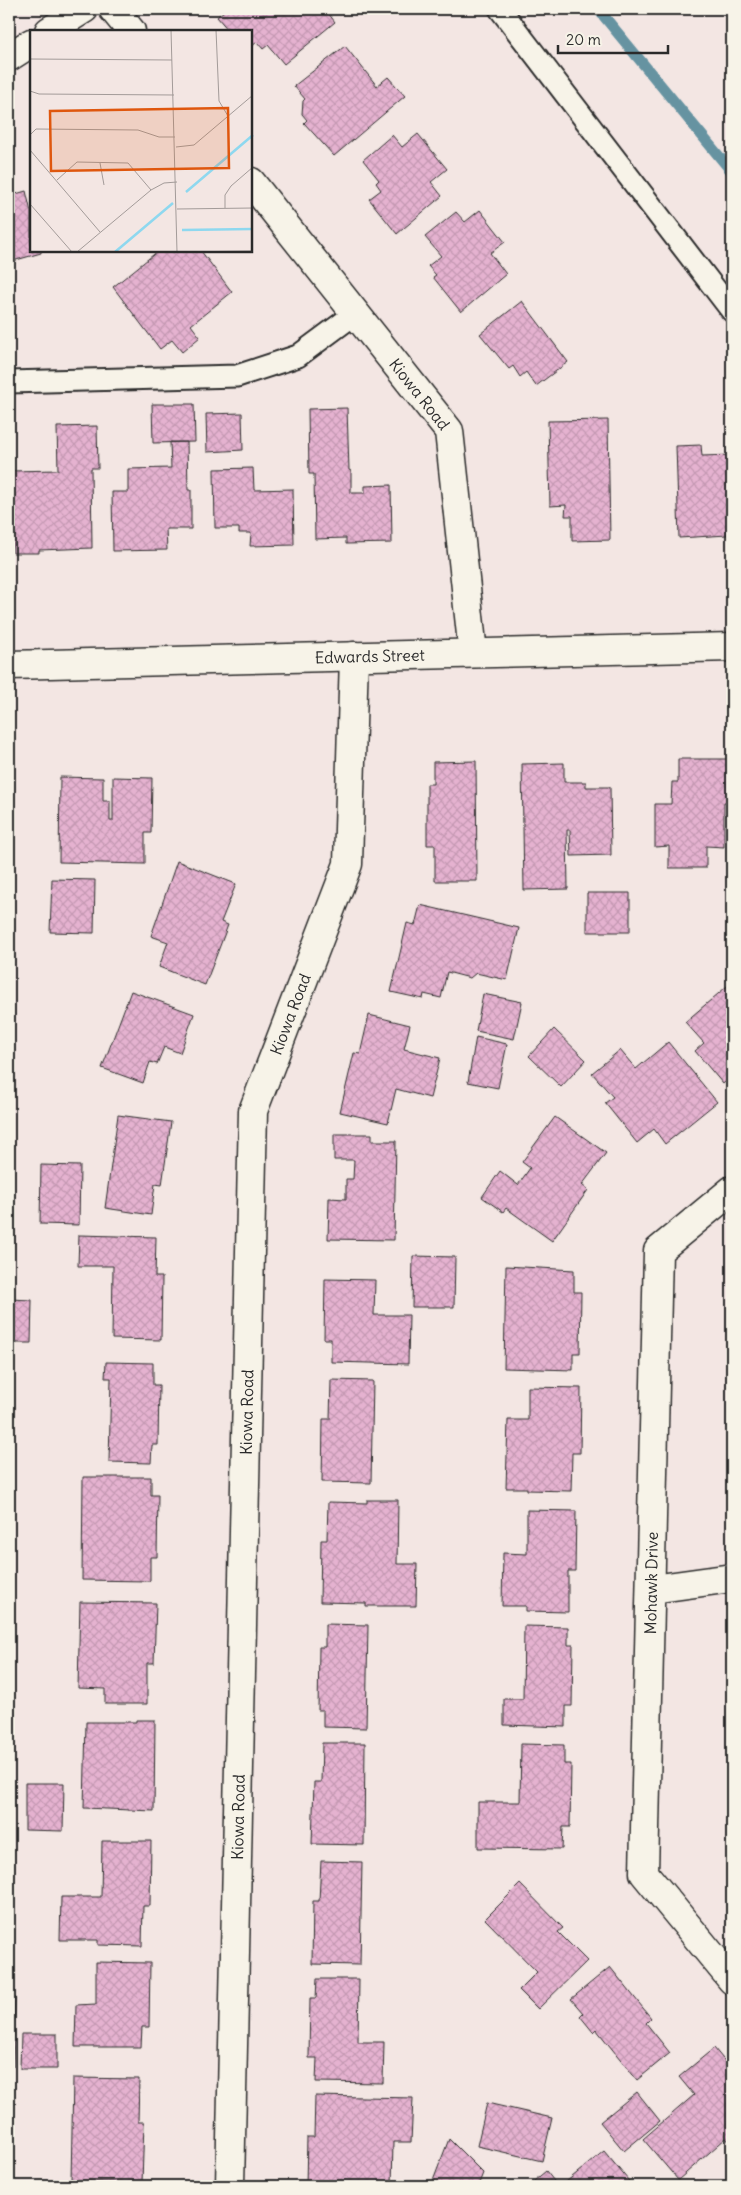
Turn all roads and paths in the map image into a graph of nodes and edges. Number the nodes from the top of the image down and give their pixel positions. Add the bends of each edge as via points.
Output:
1 (84, 9) edge
2 (113, 9) edge
3 (500, 9) edge
4 (51, 30) edge
5 (130, 30) edge
6 (30, 44) edge
7 (9, 57) edge
8 (252, 183) edge
9 (732, 310) edge
10 (356, 313) junction
11 (9, 382) edge
12 (732, 647) edge
13 (473, 653) junction
14 (354, 656) junction
15 (9, 665) edge
16 (732, 1190) edge
17 (732, 1578) edge
18 (652, 1589) junction
19 (732, 1980) edge
20 (230, 2186) edge

1 - 4 street
2 - 5 street
3 - 9 lane
6 - 7 street
8 - 10 street, Kiowa Road
10 - 11 lane via 298,356 238,376
10 - 13 street, Kiowa Road via 449,431
12 - 13 street, Edwards Street
13 - 14 street, Edwards Street
14 - 15 street, Edwards Street
14 - 20 street, Kiowa Road via 348,864 253,1111
16 - 18 street, Mohawk Drive via 658,1251
17 - 18 street
18 - 19 street, Mohawk Drive via 644,1873

